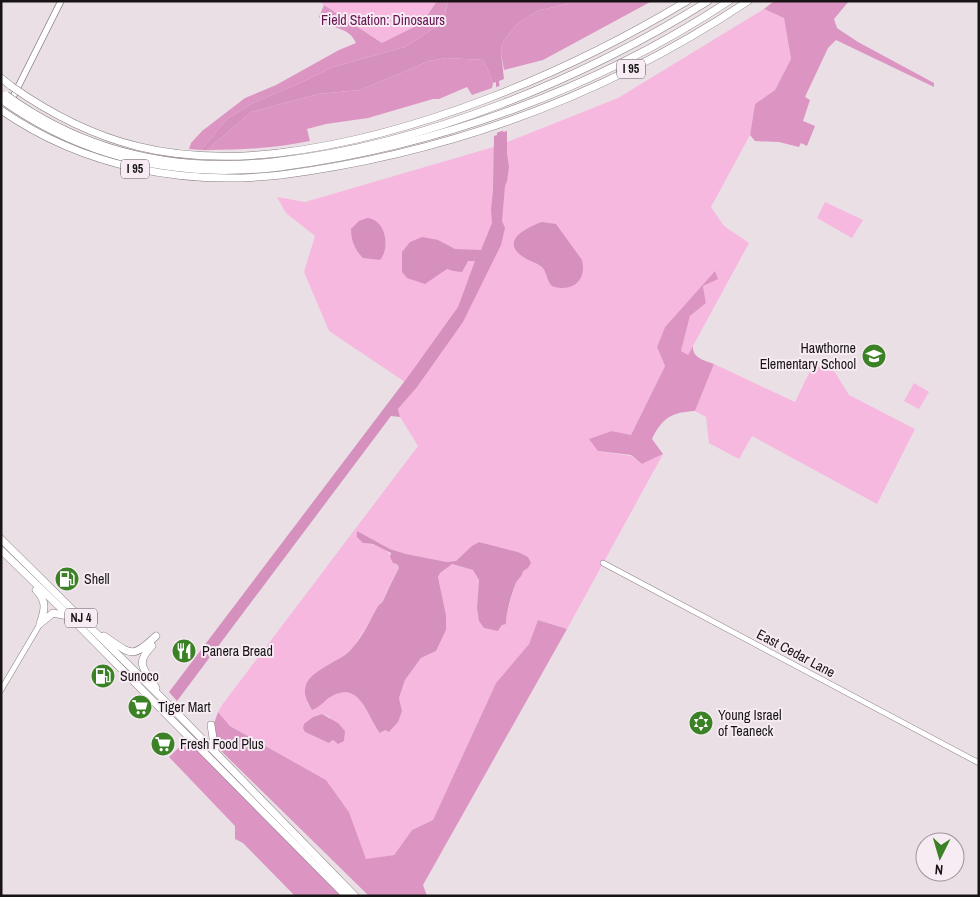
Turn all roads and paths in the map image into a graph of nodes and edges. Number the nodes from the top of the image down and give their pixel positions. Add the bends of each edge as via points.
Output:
1 (61, 1) edge
2 (688, 1) edge
3 (708, 1) edge
4 (729, 1) edge
5 (748, 1) edge
6 (1, 78) edge
7 (3, 97) edge
8 (1, 110) edge
9 (1, 118) edge
10 (280, 164) junction
11 (1, 540) edge
12 (1, 550) edge
13 (603, 564) dead end
14 (18, 566) junction
15 (70, 617) junction
16 (40, 624) junction
17 (91, 628) junction
18 (1, 690) edge
19 (162, 698) junction
20 (198, 735) junction
21 (215, 752) junction
22 (979, 763) edge
23 (346, 896) edge
24 (355, 896) edge

1 - 9 main road
2 - 10 highway, I 95 via 600,49 483,100
3 - 10 highway, I 95 via 602,60 507,101 371,144
4 - 10 highway, I 95 via 619,64 507,112 389,147 333,159
5 - 10 highway, I 95 via 626,72 507,123 387,157
6 - 10 highway, I 95, bridge via 68,122 132,146 167,153 235,157
7 - 10 highway, I 95, bridge via 29,118 63,136 133,160 199,171 238,171
8 - 10 highway, I 95, bridge via 63,144 139,170 214,179
11 - 17 highway, NJ 4
12 - 14 highway, NJ 4
13 - 22 street, East Cedar Lane
14 - 15 highway, NJ 4
14 - 16 highway via 44,599
15 - 16 highway via 53,613
15 - 23 highway, NJ 4
16 - 18 street
17 - 19 highway, NJ 4
17 - 19 highway via 130,652 142,649 157,637 142,663
19 - 20 highway, NJ 4
20 - 21 highway, NJ 4
20 - 21 highway via 211,725
21 - 24 highway, NJ 4

